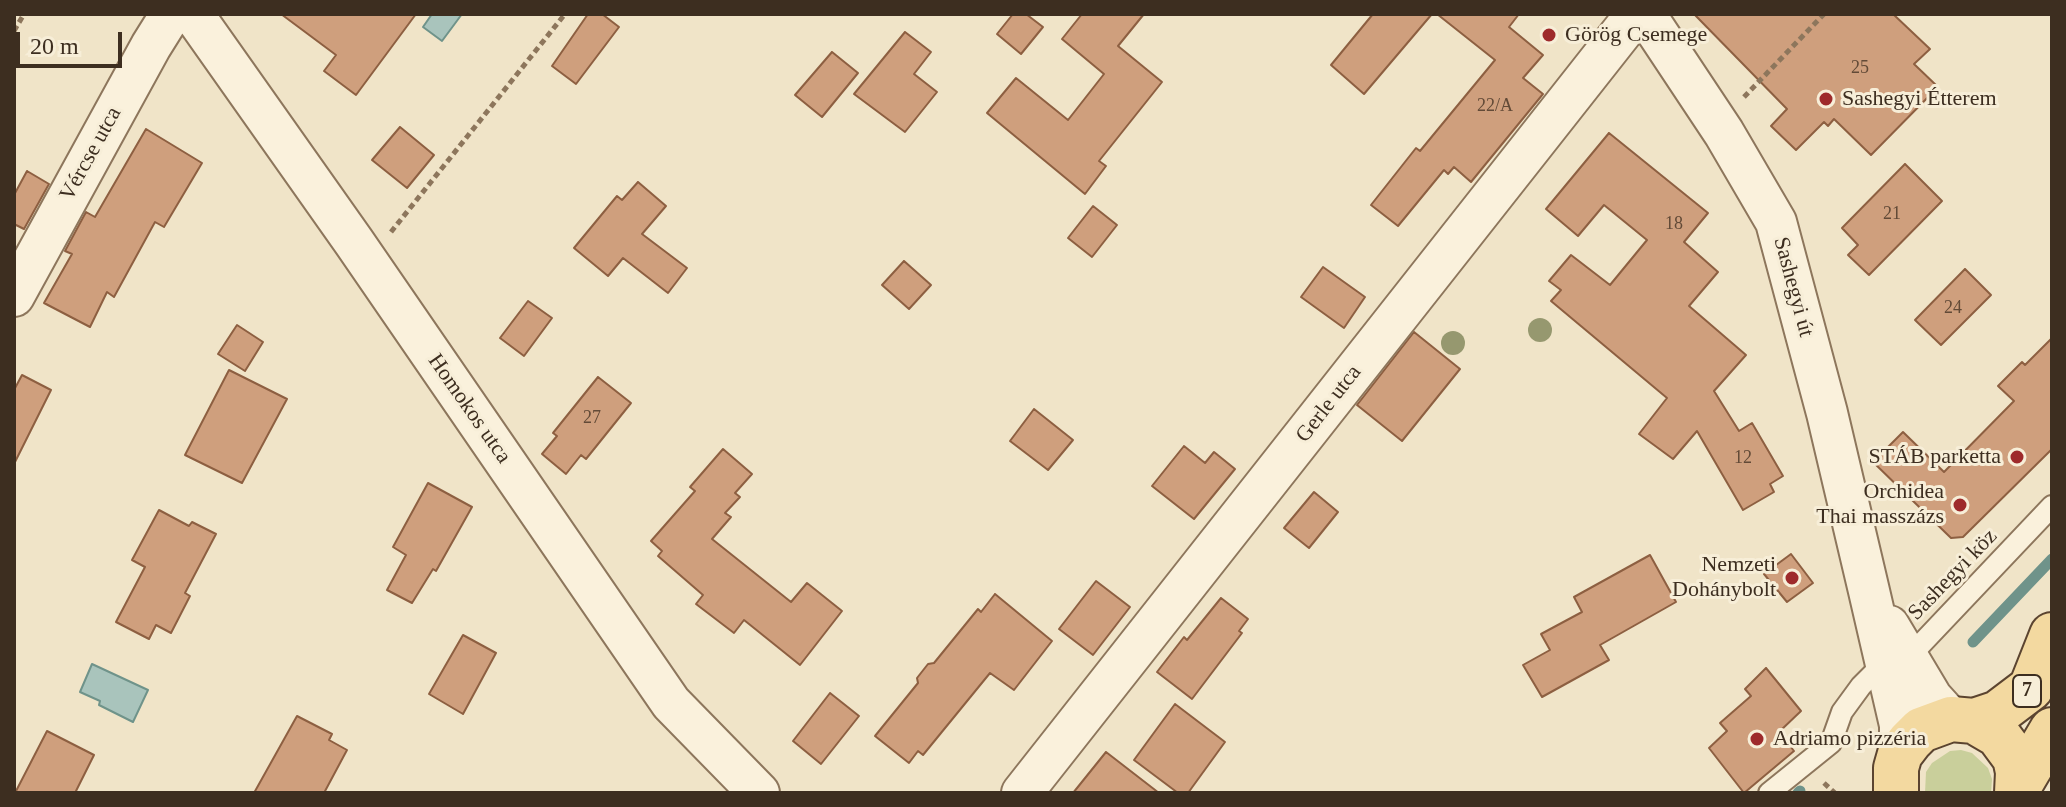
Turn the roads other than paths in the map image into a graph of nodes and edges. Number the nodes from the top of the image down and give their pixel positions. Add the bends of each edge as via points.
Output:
1 (171, 14) edge
2 (1636, 14) edge
3 (1645, 14) edge
4 (207, 20) edge
5 (14, 296) edge
6 (2052, 506) edge
7 (2052, 635) edge
8 (1893, 666) junction
9 (1962, 720) junction
10 (2052, 730) edge
11 (1893, 781) edge
12 (2018, 790) edge
13 (759, 793) edge
14 (1022, 793) edge
15 (1769, 793) edge

1 - 5 street, Vércse utca
2 - 14 street, Gerle utca
3 - 8 street, Sashegyi út via 1776,222 1869,591
4 - 13 street, Homokos utca via 671,703
6 - 8 lane, Sashegyi köz
7 - 9 main road, 7 via 2031,688 1998,713
8 - 9 street, Sashegyi út
8 - 11 street, Sashegyi út via 1900,725
8 - 15 lane, Sashegyi köz via 1861,686 1842,712 1831,743
9 - 11 main road, 7 via 1921,730
9 - 12 main road, 7 via 1987,727 2008,746 2015,758
10 - 12 main road, 7

